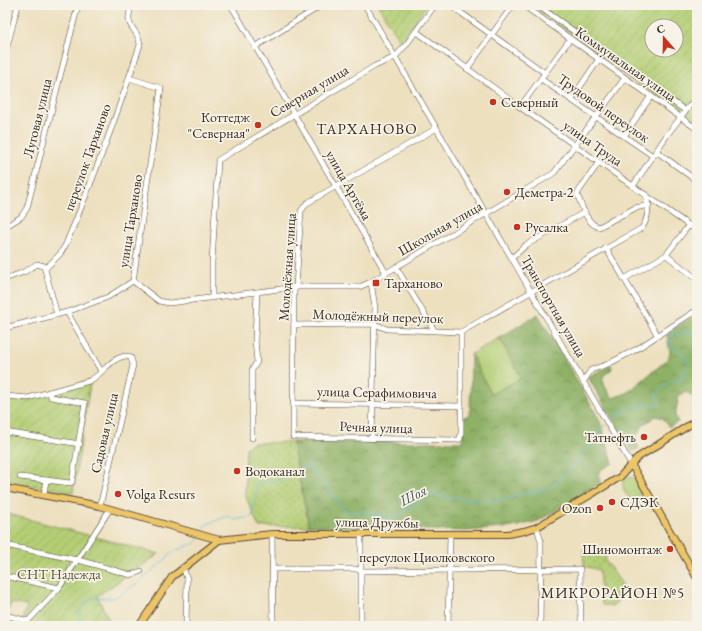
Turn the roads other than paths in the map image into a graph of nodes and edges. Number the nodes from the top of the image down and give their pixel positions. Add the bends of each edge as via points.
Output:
1 (18, 5) edge
2 (78, 5) edge
3 (132, 5) edge
4 (231, 5) edge
5 (322, 5) edge
6 (364, 5) edge
7 (435, 5) edge
8 (450, 5) edge
9 (513, 5) edge
10 (523, 5) edge
11 (537, 5) edge
12 (417, 32) junction
13 (491, 35) junction
14 (570, 39) junction
15 (256, 47) junction
16 (5, 54) edge
17 (395, 57) junction
18 (599, 59) junction
19 (467, 69) junction
20 (545, 73) junction
21 (129, 78) junction
22 (541, 78) junction
23 (625, 78) junction
24 (651, 96) junction
25 (697, 96) edge
26 (571, 100) junction
27 (520, 107) junction
28 (686, 111) junction
29 (294, 114) junction
30 (597, 117) junction
31 (681, 117) junction
32 (437, 128) junction
33 (697, 129) edge
34 (624, 136) junction
35 (576, 146) junction
36 (656, 151) junction
37 (653, 156) junction
38 (599, 162) junction
39 (697, 180) edge
40 (633, 186) junction
41 (337, 187) junction
42 (646, 195) junction
43 (649, 205) junction
44 (584, 212) junction
45 (487, 214) junction
46 (689, 225) junction
47 (5, 227) edge
48 (697, 231) edge
49 (606, 248) junction
50 (666, 255) junction
51 (512, 258) junction
52 (396, 267) junction
53 (45, 269) junction
54 (386, 273) junction
55 (5, 279) edge
56 (624, 279) junction
57 (697, 279) edge
58 (133, 281) junction
59 (371, 282) junction
60 (296, 288) junction
61 (257, 292) junction
62 (532, 292) junction
63 (212, 298) junction
64 (697, 310) edge
65 (67, 312) junction
66 (57, 315) junction
67 (374, 324) junction
68 (294, 325) junction
69 (5, 328) edge
70 (434, 330) junction
71 (461, 332) junction
72 (658, 336) junction
73 (101, 371) junction
74 (583, 382) junction
75 (50, 392) junction
76 (5, 396) edge
77 (294, 403) junction
78 (372, 404) junction
79 (461, 406) junction
80 (697, 420) edge
81 (5, 432) edge
82 (293, 437) joint
83 (252, 438) dead end
84 (372, 439) junction
85 (80, 444) junction
86 (631, 464) junction
87 (636, 472) junction
88 (20, 477) dead end
89 (620, 478) junction
90 (46, 480) junction
91 (5, 488) edge
92 (44, 495) junction
93 (100, 506) junction
94 (110, 509) junction
95 (537, 527) junction
96 (361, 533) junction
97 (272, 534) junction
98 (450, 535) junction
99 (219, 540) junction
100 (5, 546) edge
101 (77, 560) junction
102 (183, 567) junction
103 (274, 569) junction
104 (448, 570) junction
105 (540, 570) junction
106 (141, 571) dead end
107 (361, 571) junction
108 (5, 576) edge
109 (697, 578) edge
110 (59, 588) junction
111 (5, 615) edge
112 (139, 626) edge
113 (186, 626) edge
114 (273, 626) edge
115 (361, 626) edge
116 (448, 626) edge
117 (540, 626) edge
118 (581, 626) edge

1 - 16 street
2 - 47 street, Луговая улица via 27,208 21,216
3 - 21 street, переулок Тарханово via 128,16 140,45
4 - 15 street, улица Артёма
5 - 15 street
6 - 17 street, Транспортная улица
7 - 12 street, Северная улица
8 - 13 street, Трудовой переулок
9 - 13 street
10 - 14 street, Коммунальная улица
11 - 28 street
12 - 17 street, Северная улица
12 - 19 street, улица Труда
13 - 19 street
13 - 20 street, Трудовой переулок
14 - 18 street, Коммунальная улица
14 - 20 street
15 - 29 street, улица Артёма
17 - 29 street, Северная улица
17 - 32 street, Транспортная улица
18 - 23 street, Коммунальная улица
18 - 26 street
19 - 27 street, улица Труда
20 - 22 street
21 - 53 street, переулок Тарханово via 99,165 66,244
21 - 58 street, улица Тарханово via 161,88
22 - 26 street, Трудовой переулок
22 - 27 street
23 - 24 street, Коммунальная улица
23 - 30 street, Школьная улица
24 - 31 street, Коммунальная улица
24 - 34 street
25 - 28 street
26 - 30 street, Трудовой переулок
27 - 35 street, улица Труда
28 - 31 street
29 - 41 street, улица Артёма
29 - 63 street, Северная улица via 218,160
30 - 34 street, Трудовой переулок
30 - 35 street, Школьная улица
31 - 33 street, Коммунальная улица
31 - 36 street
32 - 41 street, Молодёжная улица
32 - 45 street, Транспортная улица
34 - 37 street, Трудовой переулок
35 - 38 street, улица Труда
35 - 45 street, Школьная улица via 554,173
36 - 37 street
36 - 39 street, Трудовой переулок
37 - 40 street
38 - 40 street, улица Труда
38 - 44 street via 577,194
40 - 42 street, улица Труда
41 - 54 street, улица Артёма
41 - 60 street, Молодёжная улица via 307,203 300,211
42 - 43 street
42 - 46 street, улица Труда
43 - 44 street via 635,208 599,228 592,224
43 - 49 street via 647,220 642,228
44 - 51 street via 526,245
45 - 51 street, Транспортная улица
45 - 52 street, Школьная улица
46 - 48 street, улица Труда
46 - 50 street
49 - 56 street
49 - 62 street
50 - 56 street
50 - 57 street
51 - 62 street, Транспортная улица
52 - 54 street, Школьная улица
52 - 70 street
53 - 55 street via 44,266 37,264
53 - 66 street
54 - 59 street, Школьная улица
56 - 72 street
58 - 63 street, Школьная улица via 159,301 183,302
58 - 65 street, улица Тарханово via 108,296
59 - 60 street, Школьная улица via 360,287
59 - 67 street
60 - 61 street, Школьная улица
60 - 68 street, Молодёжная улица
61 - 63 street, Школьная улица
61 - 83 street via 257,362 252,370
62 - 71 street
62 - 74 street, Транспортная улица
64 - 72 street
65 - 66 street, улица Тарханово
65 - 73 street
66 - 69 street, улица Тарханово
67 - 68 street, Молодёжный переулок
67 - 70 street, Молодёжный переулок via 387,329
67 - 78 street
68 - 77 street, Молодёжная улица
70 - 71 street, Молодёжный переулок
71 - 79 street
72 - 74 street via 608,364 591,370
73 - 75 street via 89,381
73 - 93 street, Садовая улица via 124,355 131,358 133,365
74 - 86 street, Транспортная улица
75 - 76 street via 28,398
75 - 85 street via 50,397 85,403
77 - 78 street, улица Серафимовича
77 - 82 street, Молодёжная улица
78 - 79 street, улица Серафимовича
78 - 84 street
79 - 84 street, Речная улица via 460,439
80 - 86 main road, улица Дружбы via 642,454
81 - 85 street
82 - 84 street, Речная улица
85 - 90 street via 72,482
86 - 87 main road, Транспортная улица
86 - 89 main road, улица Дружбы
87 - 89 main road
87 - 109 main road, Транспортная улица
88 - 90 street
89 - 95 main road, улица Дружбы
90 - 92 street
91 - 92 main road, улица Дружбы
92 - 93 main road, улица Дружбы
93 - 94 main road, улица Дружбы
94 - 99 main road, улица Дружбы
94 - 101 street
95 - 98 main road, улица Дружбы via 508,534
95 - 105 street via 541,542
96 - 97 main road, улица Дружбы
96 - 98 main road, улица Дружбы
96 - 107 street
97 - 99 main road, улица Дружбы
97 - 103 street
98 - 104 street
99 - 102 main road
100 - 101 street
101 - 106 street via 130,575
101 - 110 street
102 - 112 main road via 168,582
102 - 113 street via 186,579
103 - 107 street, переулок Циолковского
103 - 114 street
104 - 105 street, переулок Циолковского
104 - 107 street, переулок Циолковского
104 - 116 street
105 - 117 street
105 - 118 street, переулок Циолковского via 580,569
107 - 115 street
108 - 110 street
110 - 111 street via 28,621

